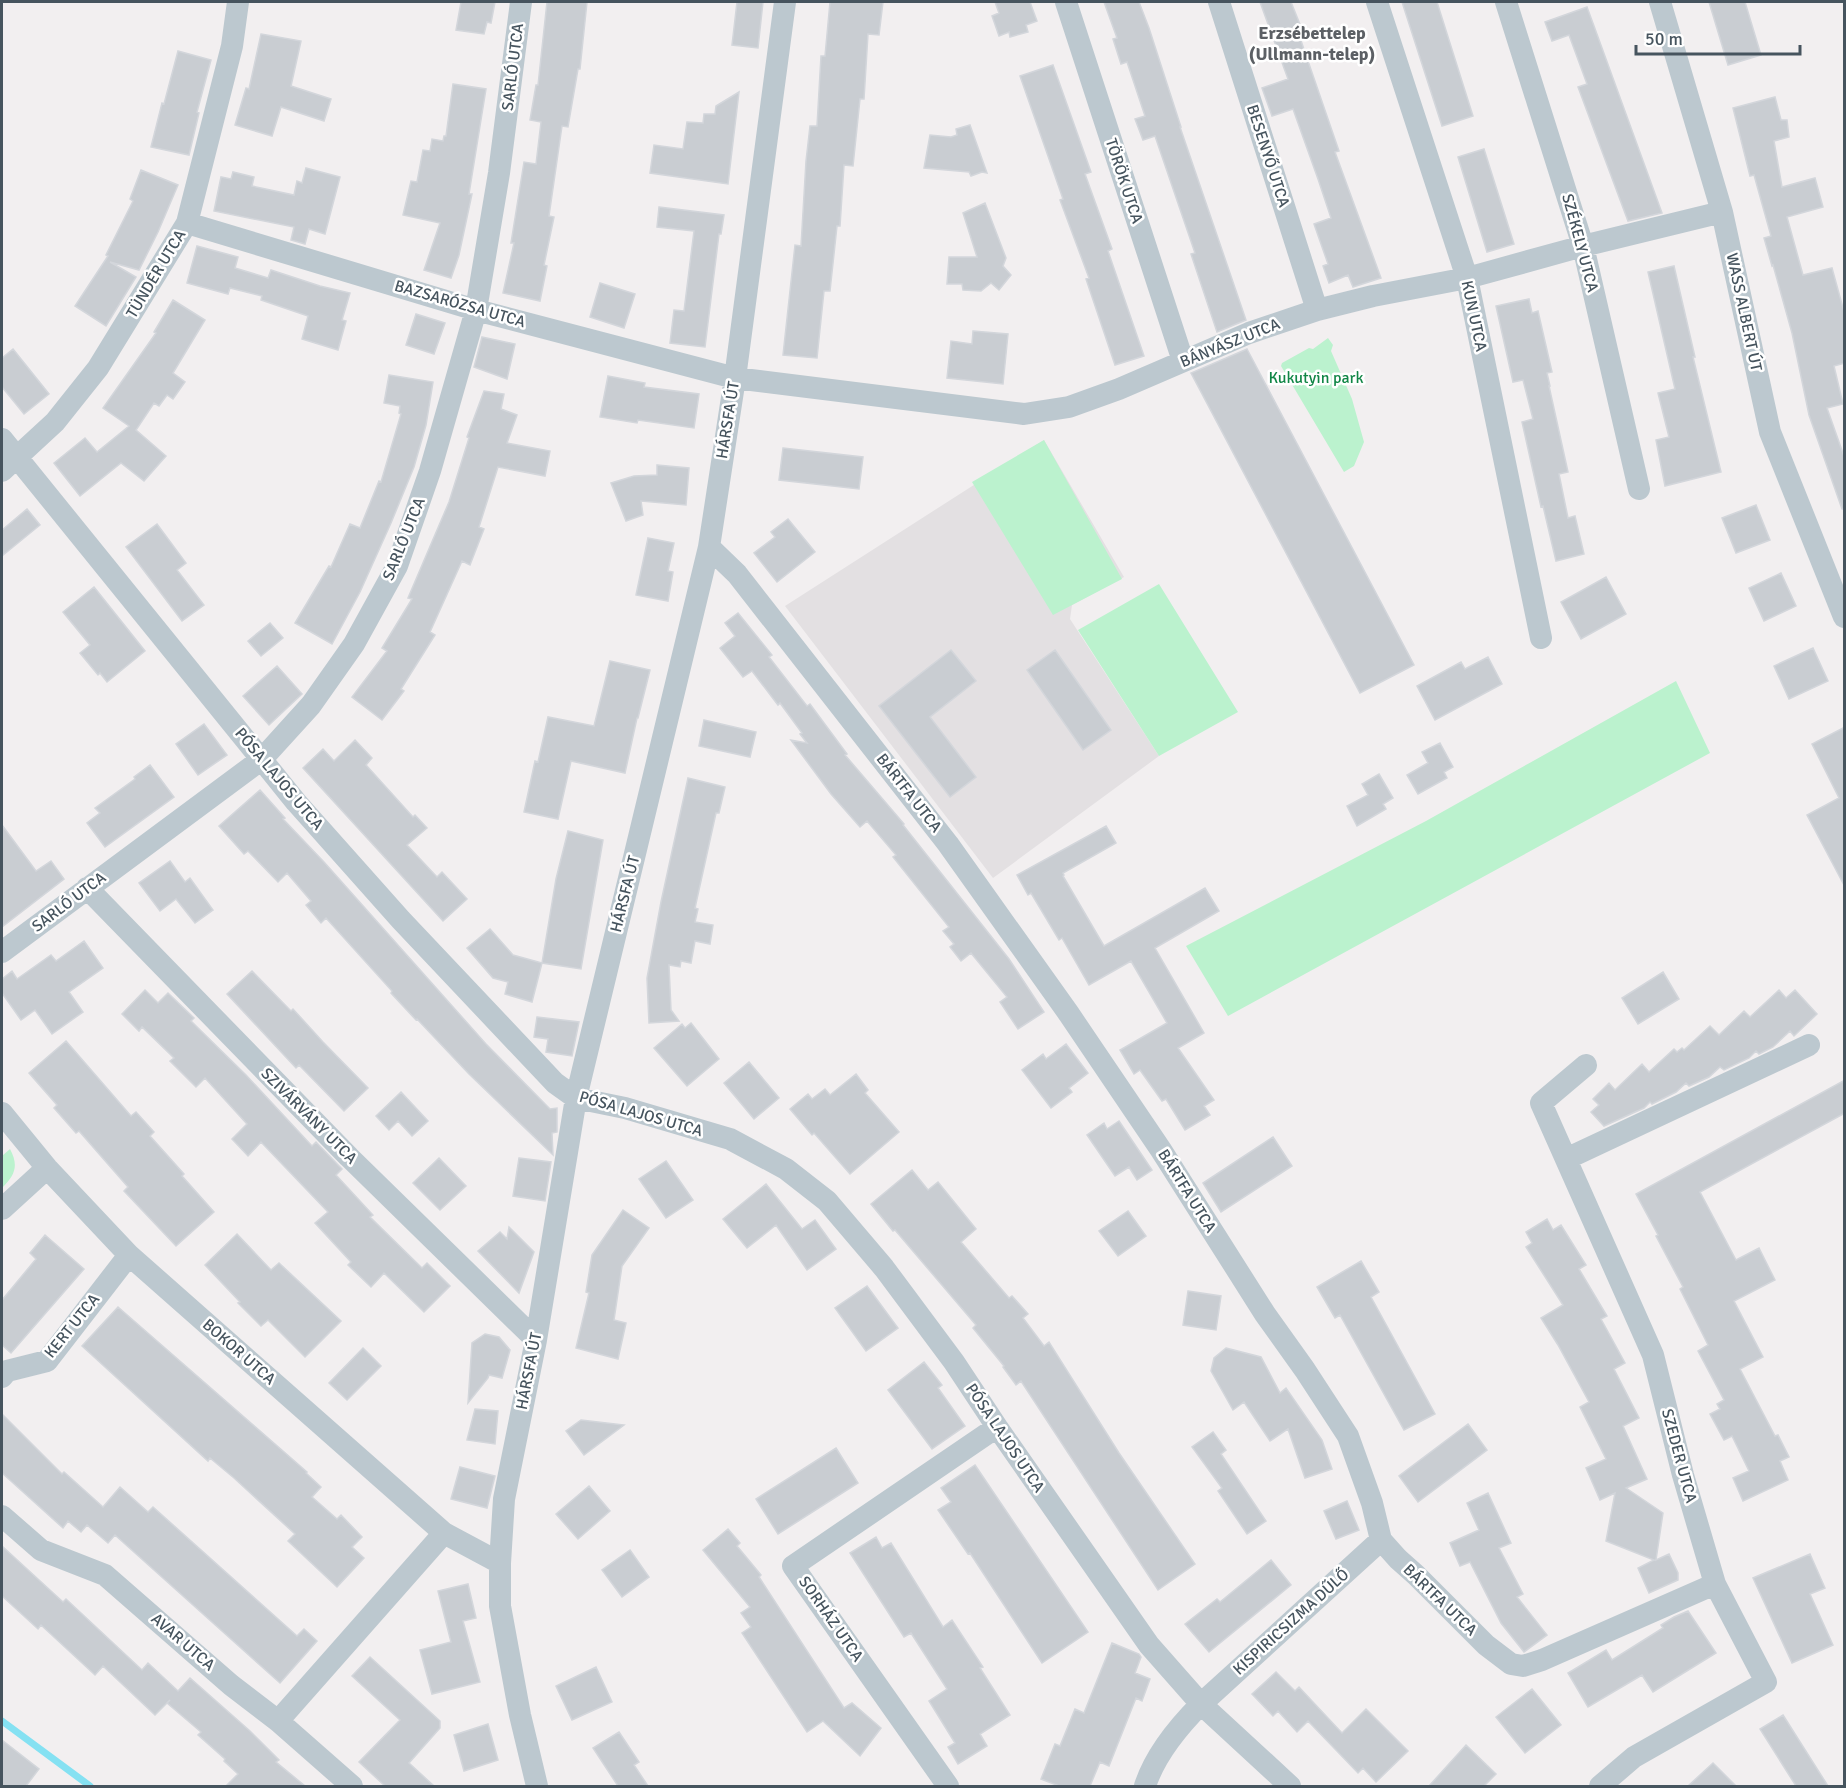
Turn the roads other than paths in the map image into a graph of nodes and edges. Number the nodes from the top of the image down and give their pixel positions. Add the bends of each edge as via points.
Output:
1 (238, 2) edge
2 (521, 2) edge
3 (785, 2) edge
4 (1066, 2) edge
5 (1219, 2) edge
6 (1377, 2) edge
7 (1506, 2) edge
8 (1660, 2) edge
9 (1722, 212) junction
10 (187, 223) junction
11 (1583, 246) junction
12 (1467, 278) junction
13 (476, 310) junction
14 (1317, 310) junction
15 (1182, 362) junction
16 (735, 378) junction
17 (2, 439) edge
18 (9, 464) edge
19 (1639, 489) dead end
20 (709, 547) junction
21 (1845, 617) edge
22 (1541, 638) dead end
23 (261, 759) junction
24 (87, 888) junction
25 (2, 952) edge
26 (1809, 1045) dead end
27 (1587, 1065) dead end
28 (576, 1098) junction
29 (2, 1113) edge
30 (1566, 1160) junction
31 (47, 1168) junction
32 (2, 1209) edge
33 (129, 1255) junction
34 (536, 1340) junction
35 (2, 1377) edge
36 (997, 1427) junction
37 (2, 1516) edge
38 (444, 1533) junction
39 (1381, 1540) junction
40 (500, 1563) junction
41 (1715, 1584) junction
42 (1201, 1704) junction
43 (278, 1721) junction
44 (352, 1786) edge
45 (537, 1786) edge
46 (948, 1786) edge
47 (1145, 1786) edge
48 (1290, 1786) edge
49 (1600, 1786) edge

1 - 10 street, TÜNDÉR UTCA via 232,46
2 - 13 street, SARLÓ UTCA
3 - 16 street, HÁRSFA ÚT
4 - 15 street, TÖRÖK UTCA
5 - 14 street, BESENYŐ UTCA
6 - 12 street, KUN UTCA
7 - 11 street, SZÉKELY UTCA
8 - 9 street, WASS ALBERT ÚT
9 - 11 street, BÁNYÁSZ UTCA
9 - 21 street, WASS ALBERT ÚT via 1770,432
10 - 13 street, BAZSARÓZSA UTCA
10 - 18 street, TÜNDÉR UTCA via 98,368 55,422
11 - 12 street, BÁNYÁSZ UTCA
11 - 19 street, SZÉKELY UTCA
12 - 14 street, BÁNYÁSZ UTCA
12 - 22 street, KUN UTCA
13 - 16 street, BAZSARÓZSA UTCA
13 - 23 street, SARLÓ UTCA via 430,471 397,566 354,644 310,705
14 - 15 street, BÁNYÁSZ UTCA
15 - 16 street, BÁNYÁSZ UTCA via 1070,407 1024,414
16 - 20 street, HÁRSFA ÚT
17 - 18 street, PÓSA LAJOS UTCA
18 - 23 street, PÓSA LAJOS UTCA
20 - 28 street, HÁRSFA ÚT
20 - 39 street, BÁRTFA UTCA via 737,574 948,844 1135,1111 1348,1436
23 - 24 street, SARLÓ UTCA
23 - 28 street, PÓSA LAJOS UTCA via 401,920 555,1083
24 - 25 street, SARLÓ UTCA
24 - 34 street, SZIVÁRVÁNY UTCA via 341,1149
26 - 30 street
27 - 30 street, SZEDER UTCA via 1541,1103
28 - 34 street, HÁRSFA ÚT
28 - 36 street, PÓSA LAJOS UTCA via 625,1107 730,1139 786,1169 827,1201 884,1268
29 - 31 street, BOKOR UTCA
30 - 41 street, SZEDER UTCA via 1653,1355
31 - 32 street
31 - 33 street, BOKOR UTCA
33 - 35 street, KERT UTCA via 47,1361 8,1371
33 - 38 street, BOKOR UTCA
34 - 40 street, HÁRSFA ÚT via 504,1499
36 - 42 street, PÓSA LAJOS UTCA via 1149,1645
36 - 46 street, SORHÁZ UTCA via 793,1566
37 - 43 street, AVAR UTCA via 41,1550 105,1575
38 - 40 street, BOKOR UTCA
38 - 43 street
39 - 41 street, BÁRTFA UTCA via 1486,1646 1511,1664 1523,1666
39 - 42 street, KISPIRICSIZMA DŰLŐ
40 - 45 street, HÁRSFA ÚT via 500,1606
41 - 49 street, SZEDER UTCA via 1766,1682 1634,1758
42 - 47 street, KISPIRICSIZMA DŰLŐ via 1178,1728
42 - 48 street
43 - 44 street, AVAR UTCA

